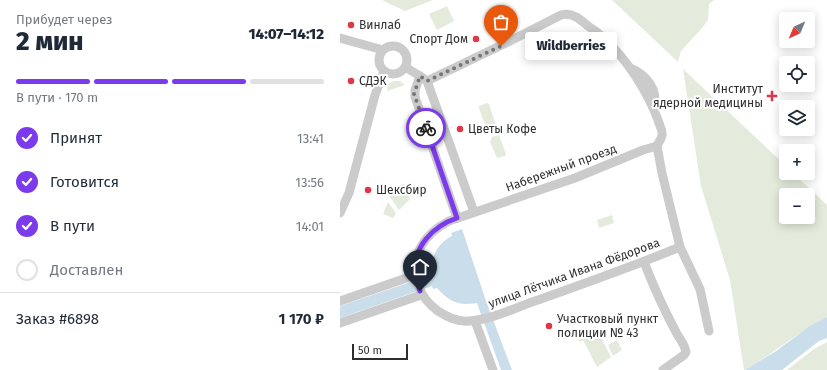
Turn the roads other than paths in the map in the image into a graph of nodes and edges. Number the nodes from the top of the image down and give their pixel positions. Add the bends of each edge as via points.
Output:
1 (340, 38) edge
2 (340, 44) edge
3 (382, 52) junction
4 (405, 67) junction
5 (384, 70) junction
6 (424, 79) junction
7 (657, 146) junction
8 (474, 212) junction
9 (340, 213) edge
10 (457, 218) junction
11 (680, 247) junction
12 (644, 262) junction
13 (416, 277) junction
14 (421, 293) junction
15 (340, 301) edge
16 (478, 320) junction
17 (340, 323) edge
18 (709, 331) dead end
19 (493, 370) edge
20 (662, 370) edge

1 - 3 street
2 - 3 street
3 - 4 street via 390,46 402,49 406,56
3 - 5 street via 379,61
4 - 5 street via 393,74
4 - 6 street
5 - 9 street via 349,193
6 - 7 street via 508,42 561,15 572,15 605,39 629,68 641,74 650,83 654,94 653,107 662,130
6 - 8 street
6 - 10 street via 415,90 415,97
7 - 8 street, Набережный проезд via 575,178
7 - 11 street
8 - 10 street, улица Лётчика Ивана Фёдорова
10 - 13 street, улица Лётчика Ивана Фёдорова via 439,226 423,243 417,255
11 - 12 street, улица Лётчика Ивана Фёдорова
11 - 18 street via 700,289
12 - 16 street, улица Лётчика Ивана Фёдорова
12 - 20 street via 686,348 684,355
13 - 14 street, улица Лётчика Ивана Фёдорова
13 - 15 street
14 - 16 street, улица Лётчика Ивана Фёдорова via 432,307 444,315 468,322
14 - 17 street
16 - 19 street

